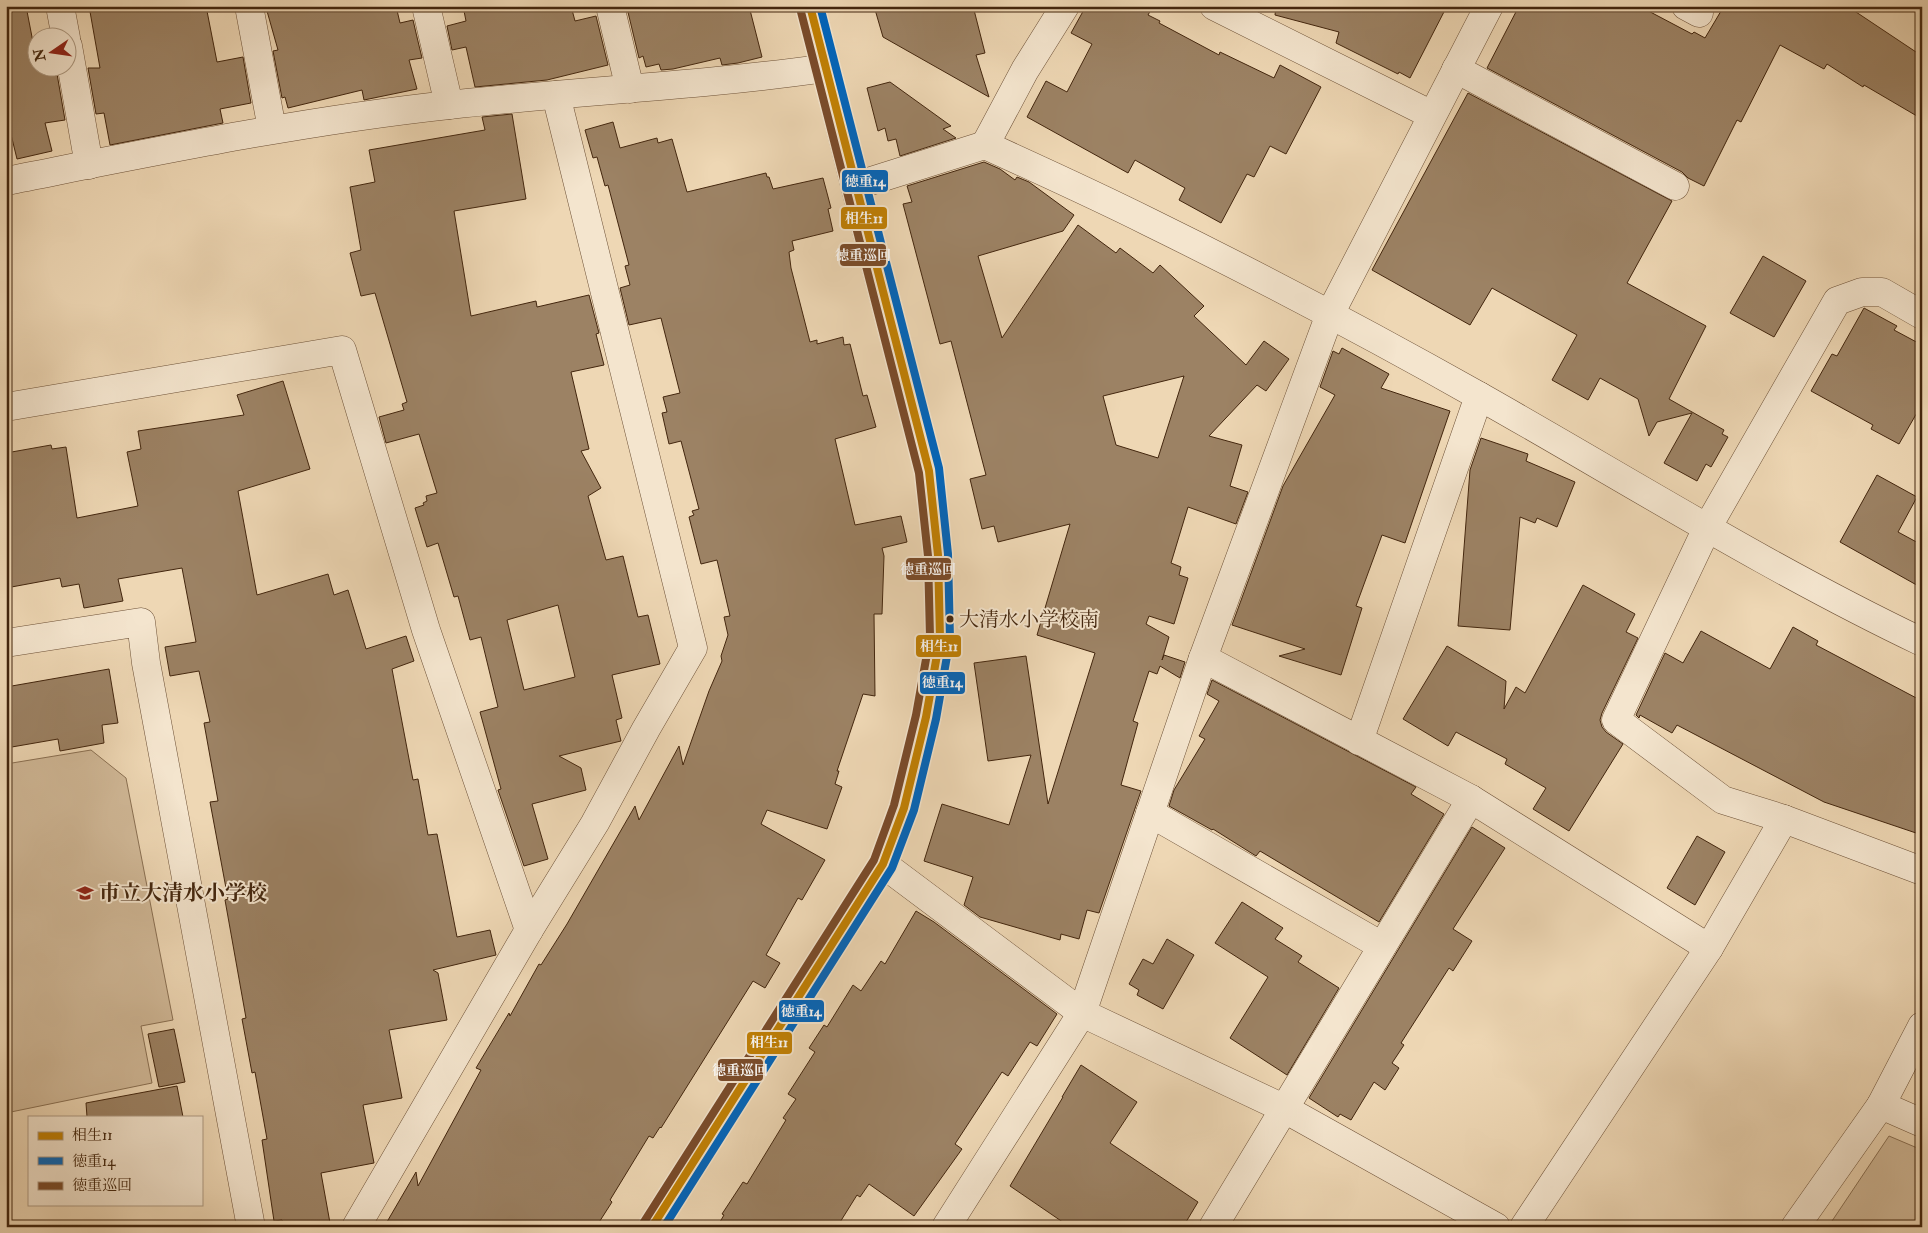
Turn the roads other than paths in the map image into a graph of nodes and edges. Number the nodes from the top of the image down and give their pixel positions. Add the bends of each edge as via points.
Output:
1 (60, 6) edge
2 (249, 6) edge
3 (426, 6) edge
4 (610, 6) edge
5 (810, 6) edge
6 (1066, 6) edge
7 (1214, 6) edge
8 (1489, 6) edge
9 (1261, 17) edge
10 (64, 28) edge
11 (826, 68) junction
12 (1456, 69) junction
13 (74, 78) edge
14 (630, 89) junction
15 (556, 96) junction
16 (449, 105) junction
17 (1432, 115) junction
18 (272, 129) junction
19 (985, 145) junction
20 (89, 164) junction
21 (6, 180) edge
22 (855, 186) junction
23 (1674, 186) dead end
24 (1330, 314) junction
25 (1922, 315) edge
26 (1479, 396) junction
27 (6, 408) edge
28 (1707, 528) junction
29 (1922, 642) edge
30 (6, 643) edge
31 (1203, 658) junction
32 (1359, 741) junction
33 (1471, 800) junction
34 (1150, 813) junction
35 (1784, 819) junction
36 (883, 864) junction
37 (1922, 871) edge
38 (529, 930) junction
39 (1382, 946) junction
40 (1709, 948) junction
41 (1082, 1013) junction
42 (1922, 1026) edge
43 (1881, 1105) junction
44 (1284, 1108) junction
45 (1922, 1123) edge
46 (251, 1227) edge
47 (356, 1227) edge
48 (652, 1227) edge
49 (946, 1227) edge
50 (1213, 1227) edge
51 (1496, 1227) edge
52 (1524, 1227) edge
53 (1795, 1227) edge

1 - 10 street
2 - 18 street
3 - 16 street
4 - 14 street
5 - 11 street
6 - 19 street via 1025,70
7 - 9 street
8 - 12 street
9 - 17 street
11 - 14 street
11 - 22 street
12 - 17 street
12 - 23 street
13 - 20 street
14 - 15 street
15 - 16 street
15 - 38 street via 693,648 595,823
16 - 18 street
17 - 24 street
18 - 20 street
19 - 22 street
19 - 24 street via 1149,222
20 - 21 street
22 - 36 street via 929,471 938,555 940,638 926,717 904,808
24 - 26 street
24 - 31 street
25 - 28 street via 1882,292 1862,292 1837,301
26 - 28 street
26 - 32 street
27 - 38 street via 342,350 426,630
28 - 29 street via 1861,613
28 - 35 street via 1616,720 1722,800
30 - 46 street via 140,622
31 - 32 street
31 - 34 street
32 - 33 street
33 - 39 street
33 - 40 street
34 - 39 street
34 - 41 street
35 - 37 street
35 - 40 street
36 - 41 street
36 - 48 street
38 - 47 street
39 - 44 street
40 - 52 street
41 - 44 street
41 - 49 street
42 - 43 street
43 - 45 street
43 - 53 street
44 - 50 street
44 - 51 street

